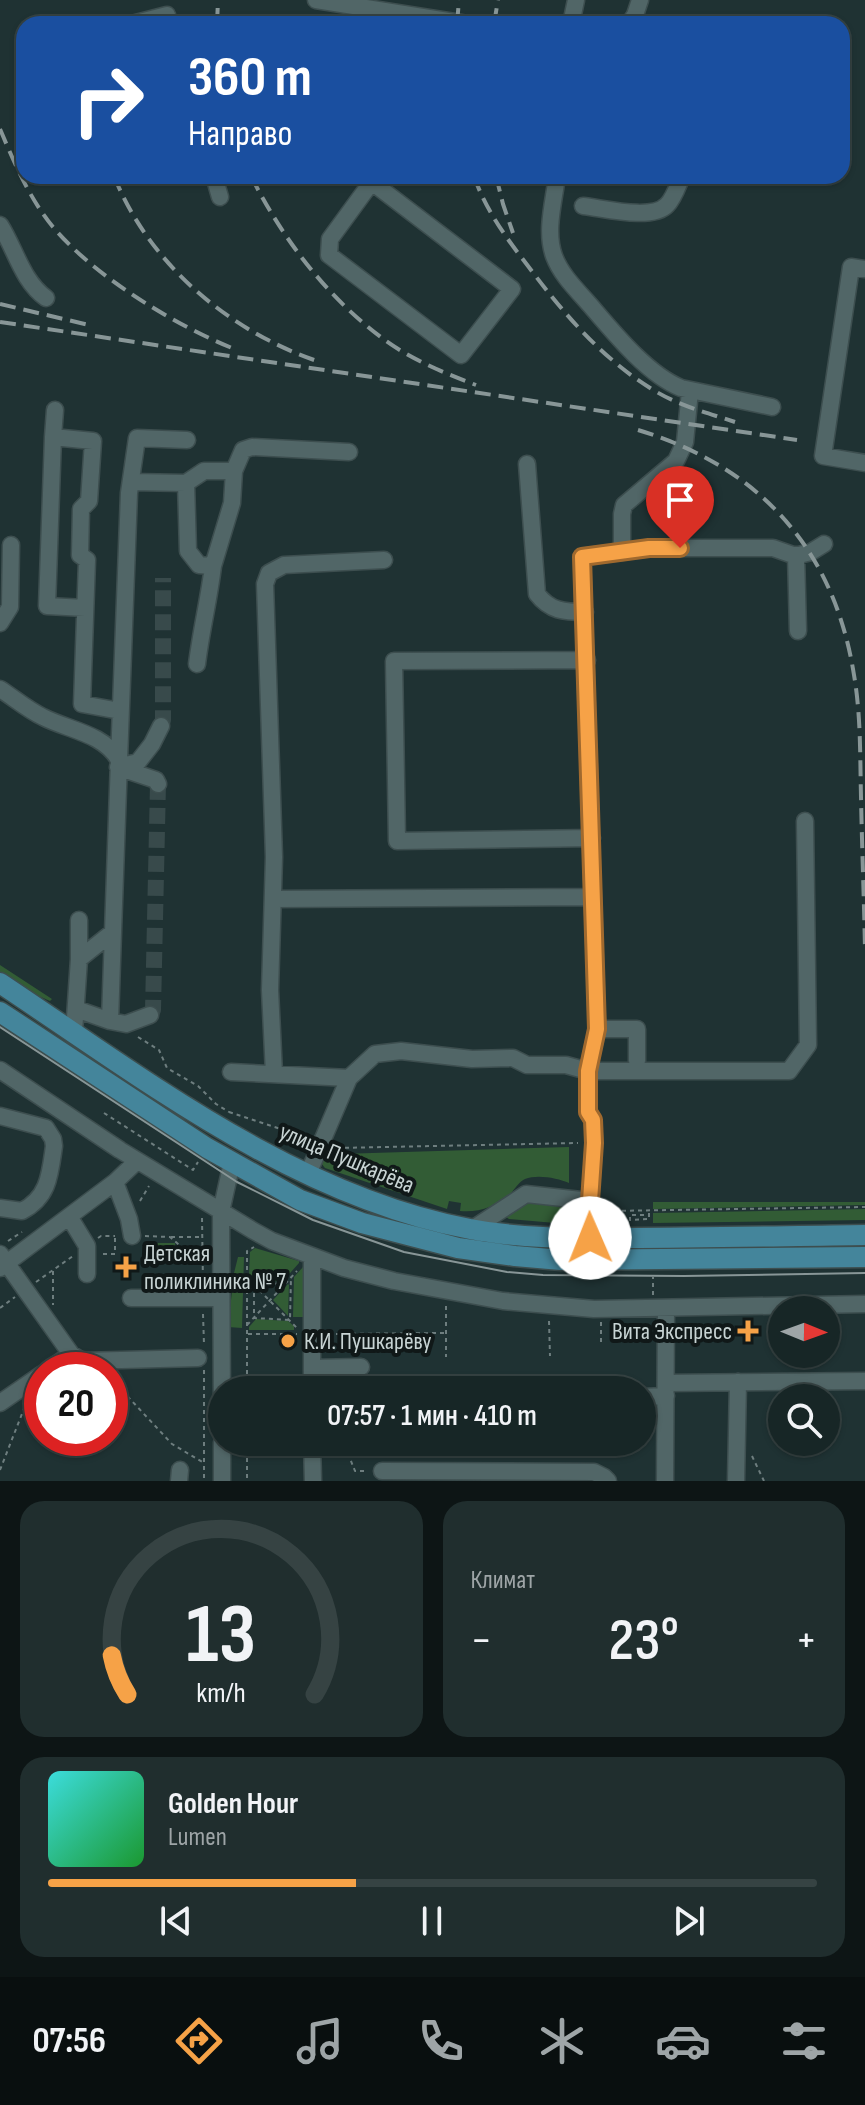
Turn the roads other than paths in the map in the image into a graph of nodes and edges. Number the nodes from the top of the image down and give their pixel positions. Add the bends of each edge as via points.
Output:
1 (316, 0) edge
2 (380, 5) edge
3 (419, 16) edge
4 (216, 184) edge
5 (370, 184) edge
6 (380, 184) edge
7 (556, 184) edge
8 (678, 184) edge
9 (220, 197) dead end
10 (583, 206) dead end
11 (0, 225) edge
12 (865, 269) edge
13 (46, 298) dead end
14 (690, 391) junction
15 (772, 407) dead end
16 (55, 410) dead end
17 (53, 437) junction
18 (187, 440) dead end
19 (349, 452) dead end
20 (865, 463) edge
21 (527, 464) dead end
22 (234, 471) junction
23 (131, 482) junction
24 (186, 483) junction
25 (6, 541) edge
26 (824, 544) dead end
27 (622, 552) junction
28 (796, 555) junction
29 (384, 560) dead end
30 (0, 562) edge
31 (213, 566) junction
32 (85, 608) junction
33 (585, 612) junction
34 (0, 623) edge
35 (798, 631) dead end
36 (587, 660) junction
37 (197, 664) dead end
38 (0, 689) edge
39 (120, 711) junction
40 (161, 726) tunnel mouth
41 (118, 763) junction
42 (158, 784) dead end
43 (805, 821) dead end
44 (592, 838) junction
45 (593, 897) junction
46 (273, 899) junction
47 (79, 920) dead end
48 (113, 932) junction
49 (79, 959) junction
50 (0, 983) edge
51 (76, 1009) junction
52 (0, 1012) edge
53 (150, 1015) dead end
54 (110, 1021) junction
55 (597, 1029) junction
56 (74, 1032) junction
57 (637, 1061) dead end
58 (0, 1070) edge
59 (588, 1071) junction
60 (231, 1072) dead end
61 (274, 1074) junction
62 (349, 1078) junction
63 (0, 1116) edge
64 (244, 1142) junction
65 (137, 1161) junction
66 (232, 1162) junction
67 (308, 1174) junction
68 (115, 1182) junction
69 (590, 1206) junction
70 (0, 1208) edge
71 (221, 1212) junction
72 (70, 1218) junction
73 (471, 1230) junction
74 (125, 1231) road end
75 (865, 1235) edge
76 (590, 1238) junction
77 (312, 1257) junction
78 (865, 1257) edge
79 (590, 1260) junction
80 (2, 1262) edge
81 (87, 1274) dead end
82 (131, 1298) dead end
83 (221, 1298) junction
84 (865, 1304) edge
85 (666, 1308) junction
86 (70, 1352) edge
87 (198, 1358) dead end
88 (128, 1360) edge
89 (361, 1367) dead end
90 (312, 1368) junction
91 (222, 1376) edge
92 (312, 1376) edge
93 (865, 1381) edge
94 (738, 1382) junction
95 (24, 1386) edge
96 (666, 1390) junction
97 (656, 1393) edge
98 (0, 1403) edge
99 (222, 1456) edge
100 (312, 1456) edge
101 (382, 1471) road end
102 (438, 1476) edge
103 (222, 1481) edge
104 (313, 1481) edge
105 (608, 1481) edge
106 (665, 1481) edge
107 (736, 1481) edge

1 - 2 street
2 - 3 street
4 - 9 street
5 - 6 street via 330,239 329,255 461,355 512,289
7 - 14 street via 550,239 562,273 627,347 670,384
8 - 10 street via 659,212
11 - 13 street via 29,280
12 - 20 street via 851,267 823,456
14 - 15 street
14 - 27 street via 685,442 676,461 624,505
16 - 17 street
17 - 32 street via 47,606
17 - 32 street via 93,441 89,501 81,509
18 - 23 street via 137,438
19 - 22 street via 252,447 243,450
21 - 33 street via 537,594 554,610
22 - 24 street via 204,471
22 - 31 street via 232,503
23 - 24 street
23 - 39 street
24 - 31 street via 188,551 199,565
25 - 30 street
25 - 34 street via 10,607
26 - 28 street
27 - 28 street via 773,548
27 - 33 street via 582,557
28 - 35 street
29 - 46 street via 284,565 269,573 265,584
31 - 37 street
32 - 39 street via 82,704
33 - 36 street
36 - 44 street
36 - 44 street via 394,661 397,841
38 - 41 street via 41,717 98,739 113,749
39 - 41 street
40 - 41 street via 138,762
41 - 42 street
41 - 48 street
43 - 59 street via 808,1045 789,1071
44 - 45 street
45 - 46 street
45 - 55 street
46 - 61 street
47 - 49 street
48 - 49 street
48 - 54 street
49 - 51 street
50 - 56 main road, улица Пушкарёва
51 - 54 street
51 - 56 street
52 - 66 main road, улица Пушкарёва
53 - 54 street via 126,1024
55 - 57 street via 637,1029
55 - 59 street
56 - 64 main road, улица Пушкарёва
58 - 65 street
59 - 62 street via 527,1065 513,1058 401,1051 375,1054
59 - 69 street via 594,1143
60 - 61 street
61 - 62 street
62 - 67 street
63 - 70 street via 46,1128 54,1146 41,1197 22,1211
64 - 66 main road
64 - 67 main road, улица Пушкарёва
65 - 68 street
65 - 71 street
66 - 71 street
66 - 79 main road, улица Пушкарёва via 300,1200 403,1235 515,1256
67 - 73 main road, улица Пушкарёва via 366,1200
68 - 72 street
68 - 74 street
69 - 73 street via 526,1194
69 - 76 street
71 - 77 street
71 - 83 street
72 - 80 street
72 - 81 street via 87,1246
73 - 76 main road, улица Пушкарёва
75 - 76 main road, улица Пушкарёва
76 - 79 main road
77 - 85 street via 394,1281 503,1301 594,1309
77 - 90 street
78 - 79 main road, улица Пушкарёва
80 - 86 street
82 - 83 street
83 - 91 street
84 - 85 street
85 - 96 street
87 - 88 street
89 - 90 street
90 - 92 street
93 - 94 street
94 - 96 street
94 - 107 street
95 - 98 street
96 - 97 street
96 - 106 street
99 - 103 street
100 - 104 street
101 - 102 street
102 - 105 street via 594,1472

